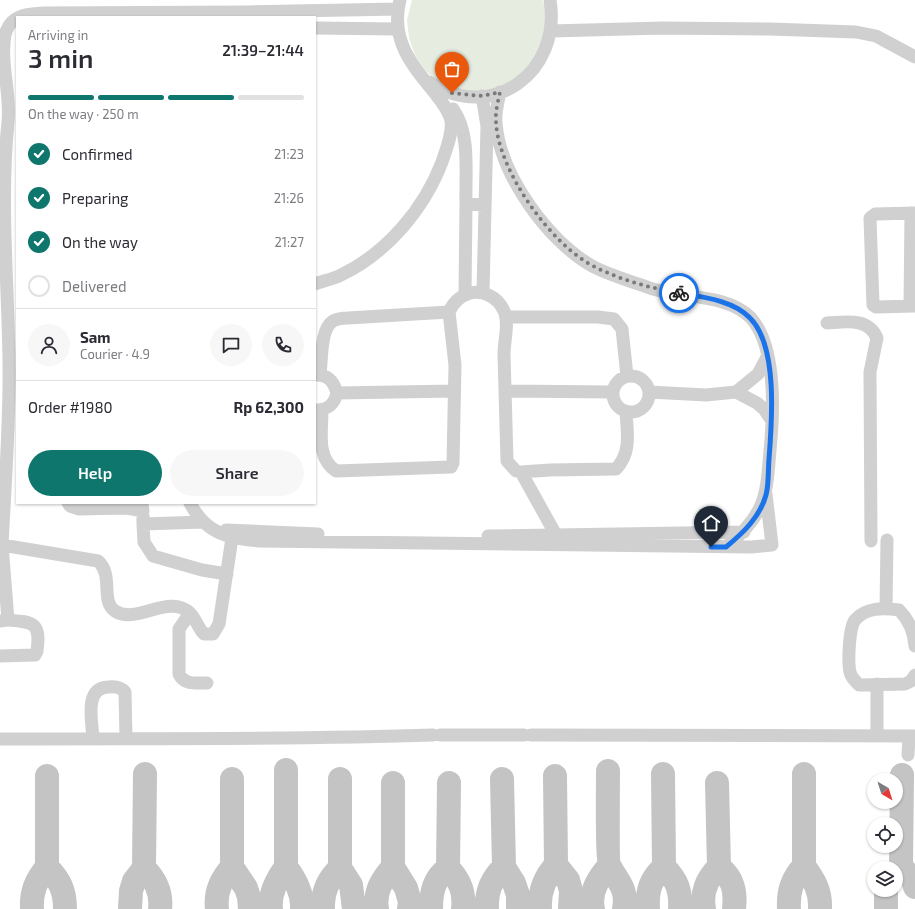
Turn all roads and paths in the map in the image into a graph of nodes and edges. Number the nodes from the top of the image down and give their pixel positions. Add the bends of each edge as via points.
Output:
1 (550, 0) edge
2 (399, 5) edge
3 (21, 16) edge
4 (16, 17) edge
5 (316, 28) edge
6 (398, 29) junction
7 (552, 31) junction
8 (915, 57) edge
9 (415, 69) junction
10 (438, 88) junction
11 (500, 92) junction
12 (482, 96) junction
13 (16, 110) edge
14 (4, 130) edge
15 (466, 204) junction
16 (484, 205) junction
17 (913, 213) edge
18 (316, 284) edge
19 (483, 292) junction
20 (465, 294) junction
21 (8, 303) edge
22 (913, 306) edge
23 (448, 312) junction
24 (506, 317) junction
25 (827, 323) dead end
26 (9, 355) edge
27 (767, 357) junction
28 (318, 375) edge
29 (627, 376) junction
30 (506, 391) junction
31 (454, 392) junction
32 (613, 392) junction
33 (649, 392) junction
34 (736, 392) junction
35 (337, 393) junction
36 (13, 399) edge
37 (319, 410) edge
38 (626, 411) junction
39 (772, 421) junction
40 (521, 472) junction
41 (766, 494) junction
42 (69, 504) edge
43 (191, 504) edge
44 (128, 506) edge
45 (143, 507) edge
46 (143, 524) junction
47 (207, 525) junction
48 (744, 532) junction
49 (556, 535) junction
50 (232, 538) junction
51 (887, 540) dead end
52 (871, 541) dead end
53 (1, 545) edge
54 (726, 547) junction
55 (227, 574) junction
56 (886, 609) junction
57 (190, 613) junction
58 (4, 621) edge
59 (915, 646) edge
60 (0, 656) edge
61 (915, 675) edge
62 (206, 683) dead end
63 (877, 684) junction
64 (877, 736) junction
65 (912, 736) edge
66 (93, 738) junction
67 (126, 738) junction
68 (0, 739) edge
69 (908, 755) dead end

1 - 7 street
2 - 3 street via 246,12 43,12
2 - 6 street
4 - 14 street via 6,34
5 - 6 street
6 - 9 street via 403,50
7 - 8 street via 663,28 856,32 876,36
7 - 11 street via 539,62 528,75
9 - 10 street
9 - 18 street via 446,107 451,122 448,147 435,179 414,213 388,242 364,261 340,275
10 - 12 street via 452,93
10 - 15 street via 461,124 465,151
11 - 12 street
11 - 27 street via 496,122 499,142 510,172 525,199 567,248 593,266 623,278 655,289 722,302 739,310 758,327 765,342
12 - 16 street via 487,126
13 - 14 street
14 - 21 street
15 - 16 street
15 - 20 street
16 - 19 street
17 - 22 street
17 - 22 street via 875,214 870,218 873,305
19 - 20 street
19 - 24 street via 499,303
20 - 23 street
21 - 26 street
23 - 28 street via 348,318 333,322 327,328 324,338
23 - 31 street via 454,357
24 - 29 street via 614,319 622,329
24 - 30 street
25 - 52 street via 862,323 870,327 877,338 870,372
26 - 36 street
27 - 34 street via 758,374
27 - 39 street via 772,393
28 - 35 street via 329,378
29 - 32 street via 620,379
29 - 33 street via 637,376 645,382
30 - 32 street
30 - 40 street via 507,461 516,471
31 - 35 street
31 - 37 street via 453,463 449,468 336,471 328,466 324,458
32 - 38 street via 616,404
33 - 34 street
33 - 38 street via 648,401 642,408
34 - 39 street via 757,403
35 - 37 street via 332,405
36 - 53 street
38 - 40 street via 628,447 625,457 616,469
39 - 41 street
40 - 49 street
41 - 48 street via 760,510
41 - 54 street via 772,545
42 - 44 street via 79,509
43 - 47 street
44 - 45 street
45 - 46 street
46 - 47 street
46 - 55 street via 144,542 153,556 202,570
47 - 49 street via 392,536
47 - 50 street
48 - 49 street
48 - 54 street
50 - 54 street via 259,541
50 - 55 street
51 - 56 street
53 - 57 street via 98,561 104,566 107,574 110,606 121,614 140,613 166,606
53 - 58 street
55 - 57 street via 217,630 213,634 204,634
56 - 59 street via 899,610 906,617 914,635
56 - 63 street via 864,613 852,626 849,663 851,674 859,685
57 - 62 street via 179,629 179,674 187,682
58 - 60 street via 32,624 35,627 37,651 30,656
61 - 63 street via 905,684
63 - 64 street
64 - 65 street
64 - 67 street via 436,735
65 - 69 street
66 - 67 street
66 - 67 street via 92,699 95,692 109,687 122,688 125,692
66 - 68 street

